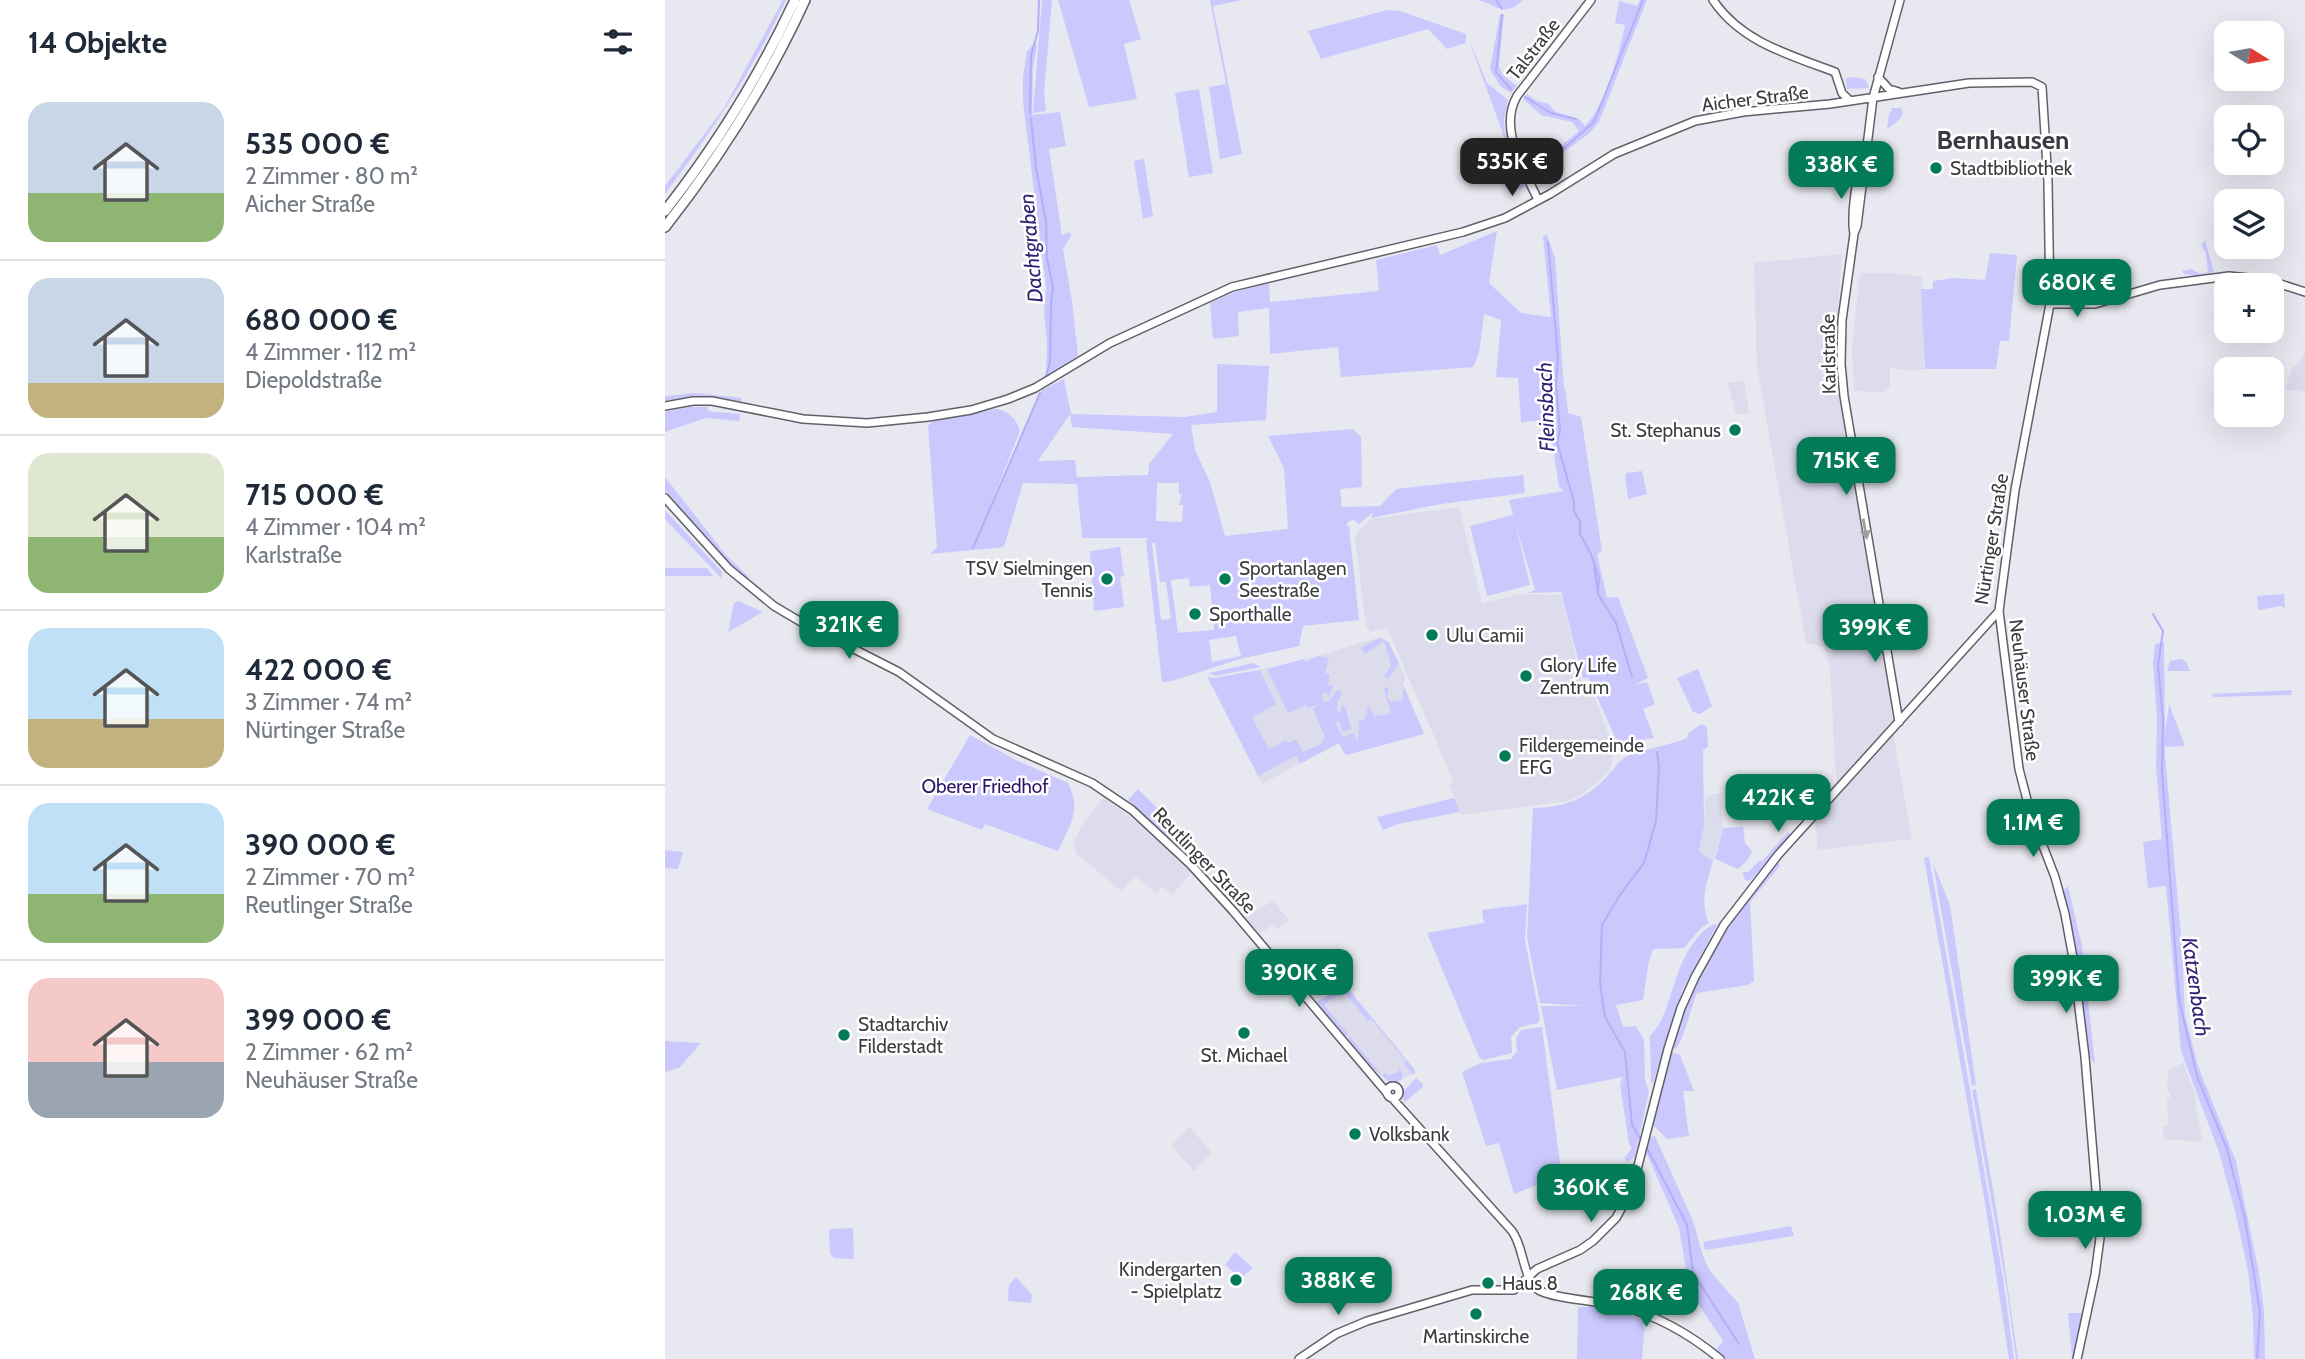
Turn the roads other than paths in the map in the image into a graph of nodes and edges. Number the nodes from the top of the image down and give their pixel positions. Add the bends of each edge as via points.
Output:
1 (795, 0) edge
2 (806, 0) edge
3 (1591, 0) edge
4 (1713, 0) edge
5 (1900, 0) edge
6 (1878, 77) junction
7 (2041, 85) joint
8 (1903, 93) junction
9 (1873, 98) junction
10 (1850, 101) junction
11 (1538, 200) junction
12 (665, 211) edge
13 (665, 227) edge
14 (2305, 292) edge
15 (2050, 304) junction
16 (665, 407) edge
17 (665, 498) edge
18 (1999, 611) junction
19 (1899, 722) junction
20 (1529, 1275) junction
21 (1299, 1359) edge
22 (1720, 1359) edge
23 (2077, 1359) edge

1 - 12 highway via 745,95
2 - 13 highway via 745,113
3 - 11 main road, Talstraße via 1511,109 1512,138
4 - 10 main road via 1749,36 1835,72
5 - 6 main road, Karlstraße
6 - 8 main road via 1889,89
6 - 9 main road, Karlstraße
7 - 8 main road, Aicher Straße via 1969,83
7 - 15 main road, Nürtinger Straße
8 - 9 main road, Aicher Straße
9 - 10 main road, Aicher Straße
9 -> 19 main road, Karlstraße via 1842,320 1841,357
10 - 11 main road, Aicher Straße via 1743,112 1687,124 1614,154
11 - 16 main road, Aicher Straße via 1463,232 1232,287 1110,343 1035,388 971,410 867,423 803,419 712,401
14 - 15 main road via 2257,277 2217,278 2160,285 2102,303
15 - 18 main road, Nürtinger Straße via 2016,480
17 - 20 main road, Reutlinger Straße via 717,557 766,600 899,672 1001,743 1096,785 1140,817 1217,893 1512,1231
18 - 19 main road, Nürtinger Straße
18 - 23 main road, Neuhäuser Straße via 2019,769 2070,935 2084,1045 2099,1246
19 - 20 main road, Nürtinger Straße via 1752,887 1724,925 1695,977 1675,1028 1632,1189 1620,1212 1588,1245
20 - 21 main road, Nürtinger Straße via 1518,1287 1504,1291 1463,1292 1357,1324
20 - 22 main road via 1544,1293 1646,1314

